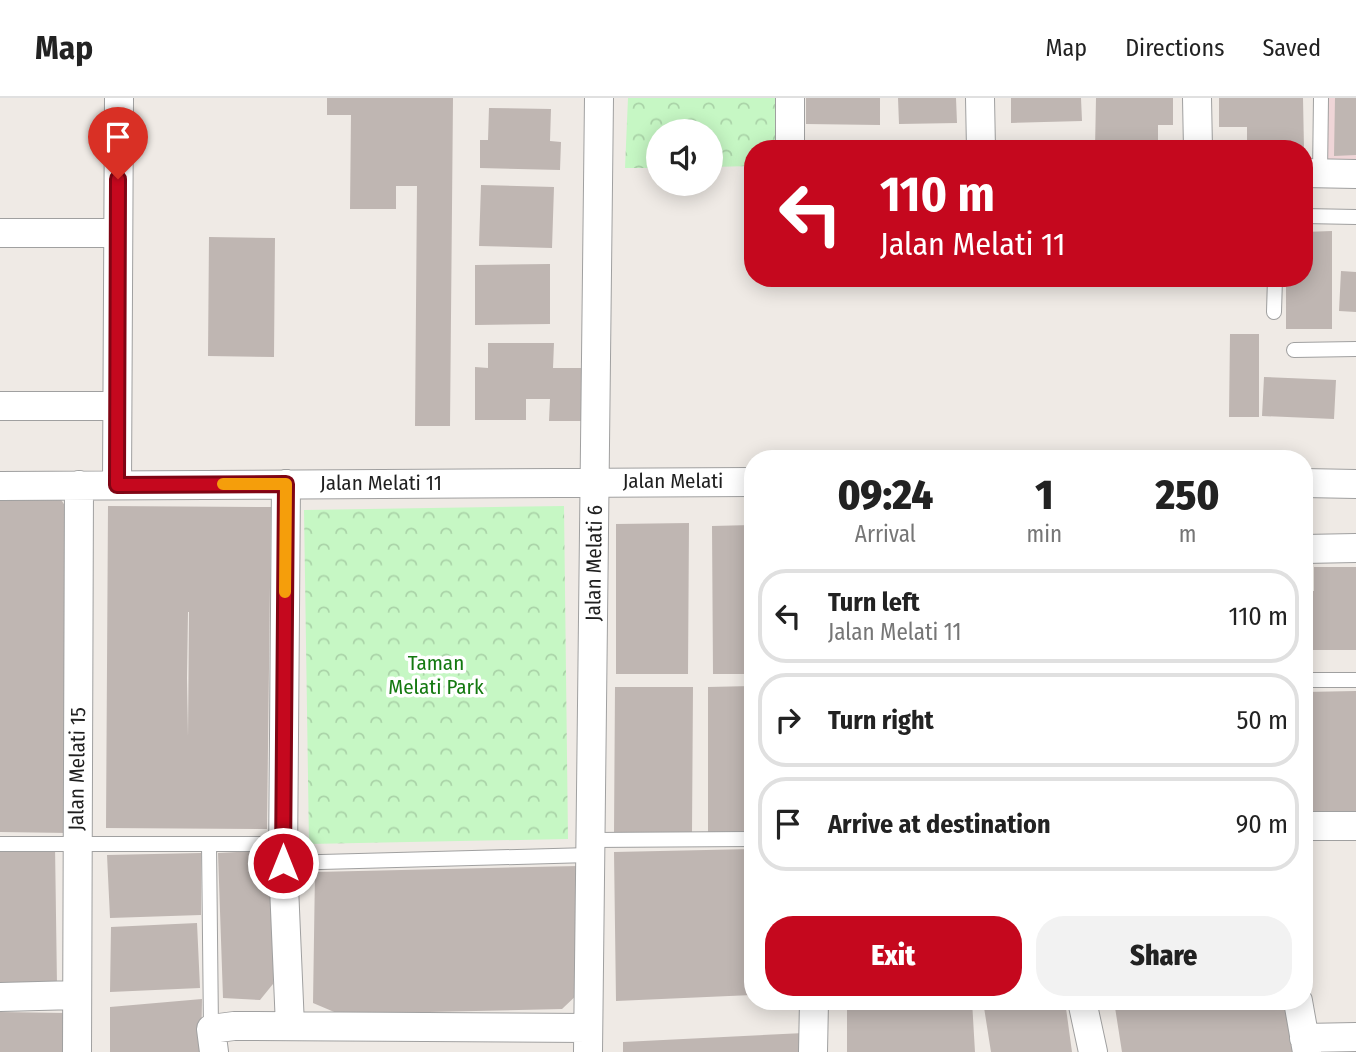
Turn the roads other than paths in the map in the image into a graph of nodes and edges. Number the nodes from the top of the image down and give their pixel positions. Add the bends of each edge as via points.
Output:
1 (119, 98) edge
2 (599, 98) edge
3 (790, 98) edge
4 (980, 98) edge
5 (1197, 98) edge
6 (1321, 98) edge
7 (790, 140) edge
8 (981, 140) edge
9 (1198, 140) edge
10 (1313, 165) edge
11 (1313, 173) edge
12 (1356, 174) edge
13 (1313, 216) edge
14 (1356, 217) edge
15 (0, 233) edge
16 (118, 233) junction
17 (1275, 287) edge
18 (1274, 312) dead end
19 (1356, 349) edge
20 (1294, 350) dead end
21 (0, 406) edge
22 (116, 406) junction
23 (594, 481) junction
24 (744, 482) edge
25 (1313, 483) edge
26 (286, 484) junction
27 (1356, 484) edge
28 (79, 485) junction
29 (117, 485) junction
30 (0, 486) edge
31 (1356, 548) edge
32 (1313, 549) edge
33 (1313, 680) edge
34 (1356, 680) edge
35 (1313, 826) edge
36 (1356, 826) edge
37 (744, 839) edge
38 (0, 844) edge
39 (76, 844) junction
40 (209, 844) junction
41 (590, 848) junction
42 (283, 853) junction
43 (77, 995) junction
44 (0, 997) edge
45 (814, 1010) edge
46 (1084, 1010) edge
47 (1300, 1010) edge
48 (290, 1026) junction
49 (220, 1036) edge
50 (1356, 1037) edge
51 (588, 1040) edge
52 (1306, 1045) edge
53 (77, 1052) edge
54 (813, 1052) edge
55 (1093, 1052) edge

1 - 16 street
2 - 23 street, Jalan Melati 6
3 - 7 street
4 - 8 street
5 - 9 street
6 - 10 lane
11 - 12 street
13 - 14 lane
15 - 16 street
16 - 22 street
17 - 18 lane
19 - 20 lane
21 - 22 street
22 - 29 street
23 - 24 street, Jalan Melati
23 - 26 street, Jalan Melati 11
23 - 41 street, Jalan Melati 6
25 - 27 street
26 - 29 street, Jalan Melati 11
26 - 42 street
28 - 29 street, Jalan Melati 11
28 - 30 street, Jalan Melati 11
28 - 39 street, Jalan Melati 15
31 - 32 street
33 - 34 lane
35 - 36 street
37 - 41 lane
38 - 39 lane
39 - 40 lane
39 - 43 street, Jalan Melati 15
40 - 42 lane
40 - 49 lane
41 - 42 lane
41 - 51 street, Jalan Melati 6
42 - 48 street
43 - 44 street
43 - 53 street, Jalan Melati 15
45 - 54 street
46 - 55 street
47 - 52 street
48 - 49 street, Jalan Melati 6
48 - 51 street, Jalan Melati 6
50 - 52 street

